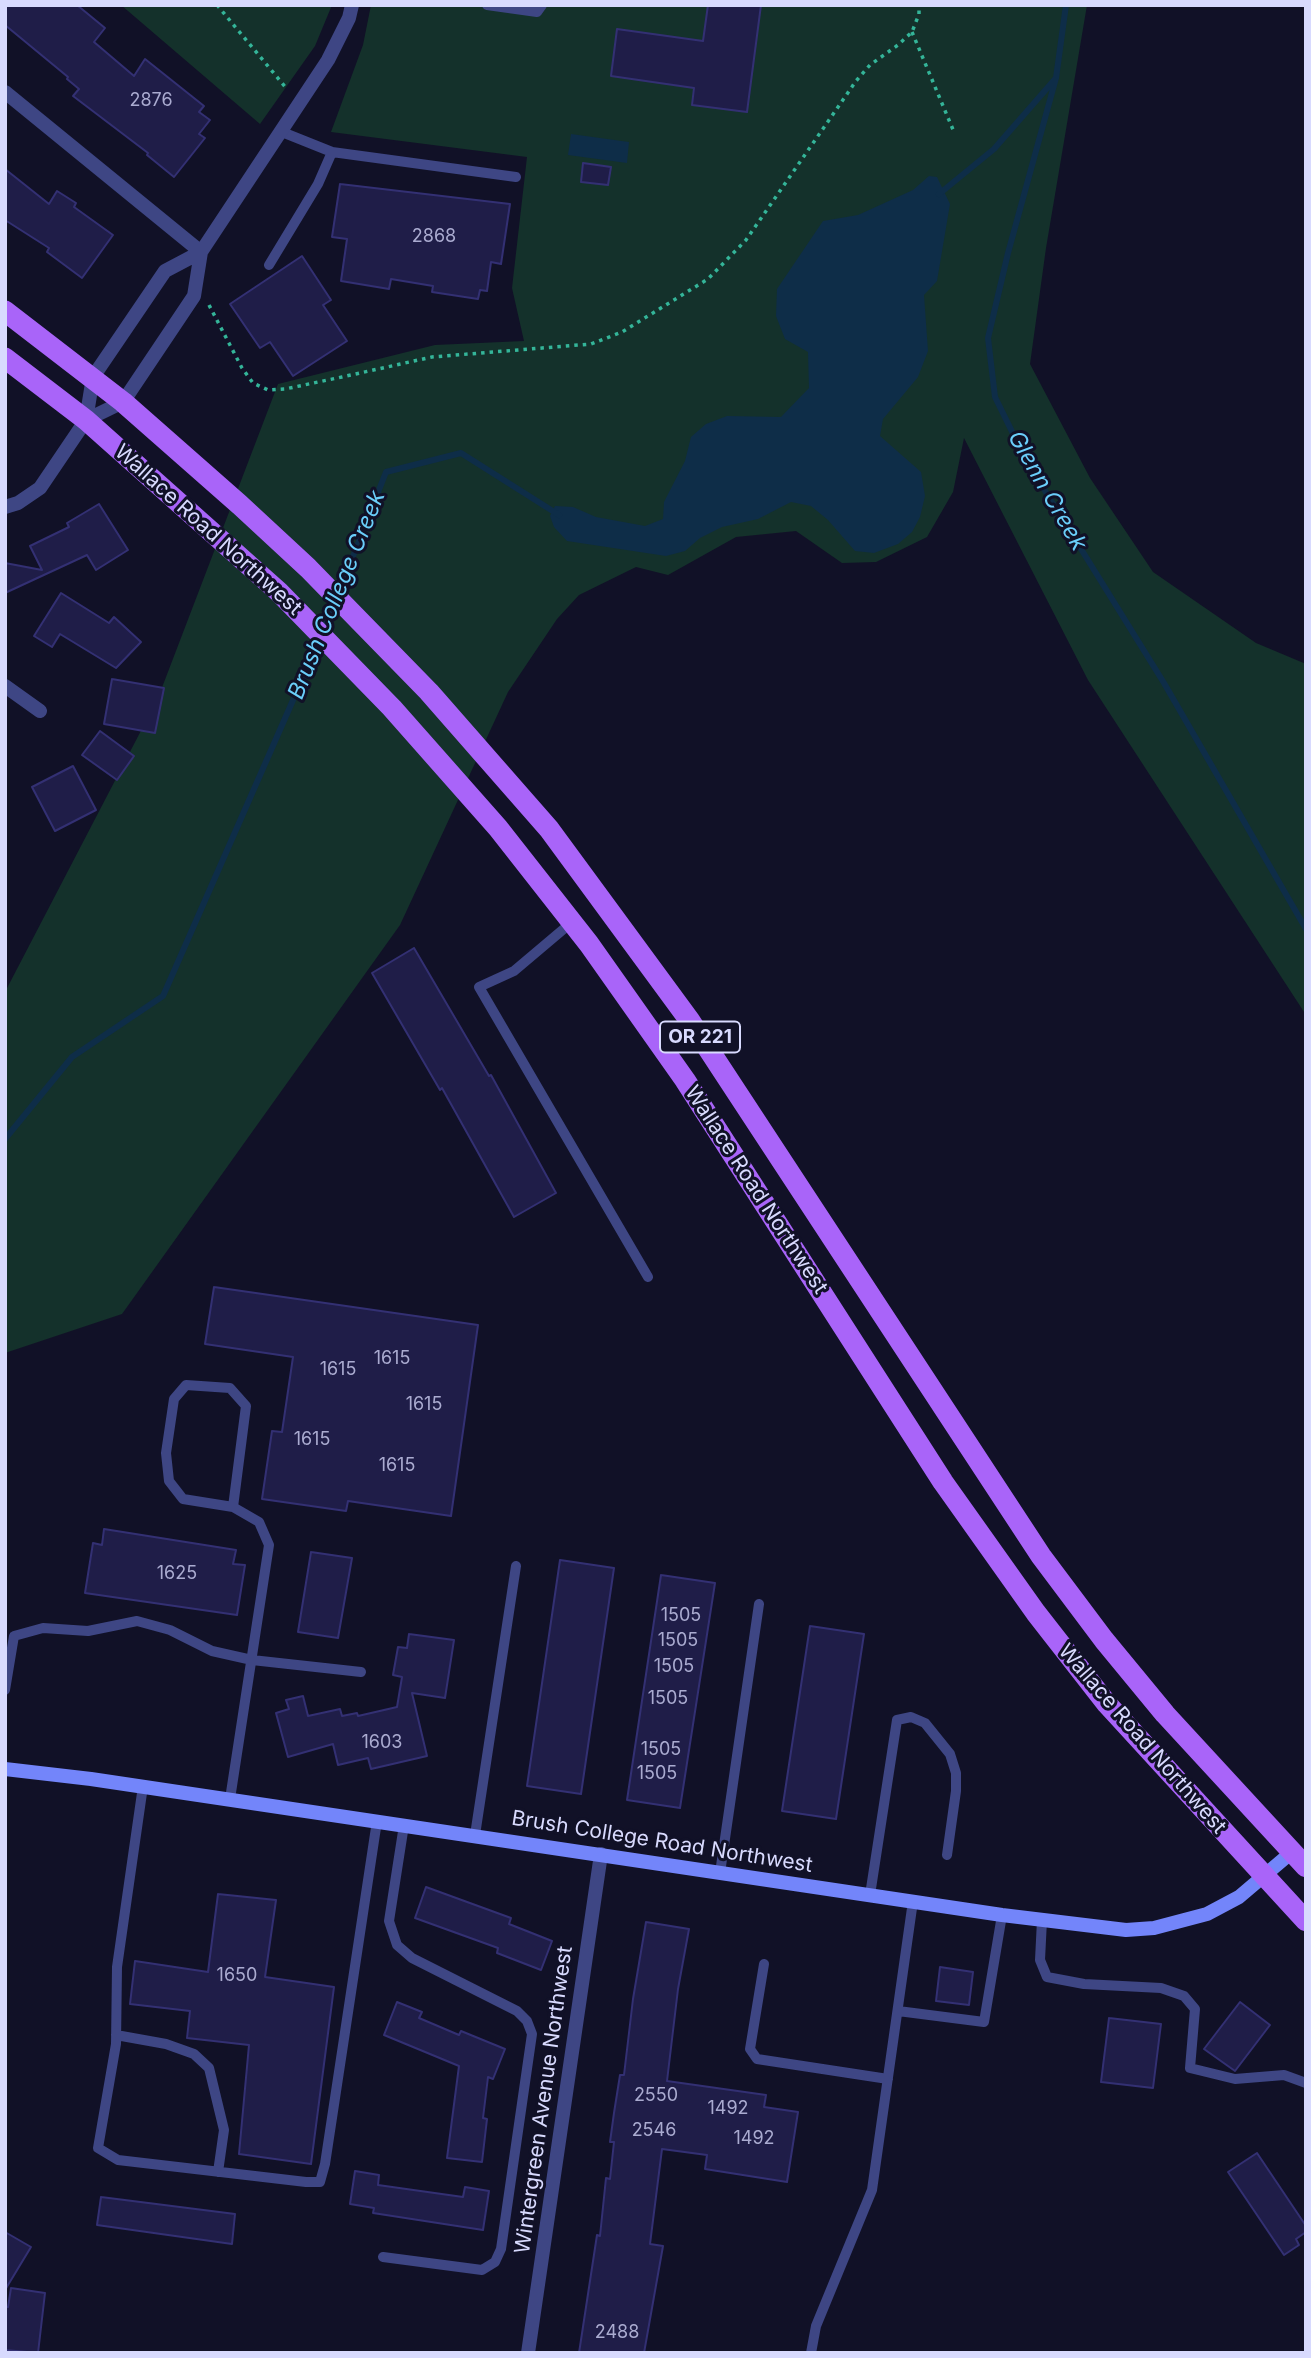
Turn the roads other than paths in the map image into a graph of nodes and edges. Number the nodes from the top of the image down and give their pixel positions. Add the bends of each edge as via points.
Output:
1 (352, 5) edge
2 (487, 5) edge
3 (542, 5) edge
4 (5, 92) edge
5 (282, 132) junction
6 (332, 152) junction
7 (516, 177) dead end
8 (201, 252) junction
9 (269, 265) dead end
10 (5, 312) edge
11 (5, 358) edge
12 (93, 377) junction
13 (123, 402) junction
14 (86, 419) junction
15 (5, 507) edge
16 (5, 686) edge
17 (40, 711) dead end
18 (572, 922) junction
19 (648, 1277) dead end
20 (233, 1507) junction
21 (516, 1566) dead end
22 (759, 1604) dead end
23 (252, 1660) junction
24 (360, 1672) dead end
25 (5, 1690) edge
26 (5, 1769) edge
27 (143, 1786) junction
28 (230, 1799) junction
29 (377, 1821) junction
30 (404, 1825) junction
31 (475, 1836) junction
32 (601, 1854) junction
33 (947, 1855) dead end
34 (1299, 1859) edge
35 (720, 1872) junction
36 (1264, 1878) junction
37 (870, 1895) junction
38 (913, 1901) junction
39 (1002, 1915) junction
40 (1041, 1920) junction
41 (1306, 1921) edge
42 (765, 1964) dead end
43 (898, 2011) junction
44 (116, 2035) junction
45 (888, 2079) junction
46 (1306, 2083) edge
47 (218, 2172) junction
48 (383, 2258) dead end
49 (528, 2353) edge
50 (811, 2353) edge

1 - 5 street via 328,60
2 - 3 lane via 537,12
4 - 8 street
5 - 6 lane
5 - 8 street
6 - 7 lane
6 - 9 lane
8 - 12 street via 165,271
8 - 13 street via 194,296
10 - 12 main road, Wallace Road Northwest / OR 221
11 - 14 main road, Wallace Road Northwest / OR 221
12 - 13 main road, Wallace Road Northwest / OR 221
12 - 14 street
13 - 14 street
13 - 34 main road, Wallace Road Northwest / OR 221 via 366,625 549,829 690,1021 1041,1556 1165,1714
14 - 15 street via 40,488
14 - 18 main road, Wallace Road Northwest / OR 221 via 279,592 392,708 498,828
16 - 17 street
18 - 19 lane via 514,971 479,987
18 - 36 main road, Wallace Road Northwest / OR 221 via 685,1080 943,1482 1036,1613 1107,1704
20 - 20 lane via 184,1499 169,1481 166,1453 174,1399 186,1385 230,1388 246,1406
20 - 23 lane via 260,1522 268,1545
21 - 31 lane
22 - 35 lane
23 - 24 lane
23 - 25 lane via 212,1651 170,1630 137,1621 88,1631 43,1628 14,1636
23 - 28 lane
26 - 27 street, Brush College Road Northwest
27 - 28 street, Brush College Road Northwest
27 - 44 lane via 117,1967
28 - 29 street, Brush College Road Northwest
29 - 30 street, Brush College Road Northwest
29 - 47 lane via 320,2182
30 - 31 street, Brush College Road Northwest
30 - 48 lane via 389,1921 397,1945 412,1958 517,2011 532,2034 501,2249 495,2262 482,2270
31 - 32 street, Brush College Road Northwest
32 - 35 street, Brush College Road Northwest
32 - 49 street, Wintergreen Avenue Northwest
33 - 37 lane via 956,1790 950,1754 925,1723 911,1717 897,1720
34 - 36 street, Brush College Road Northwest
35 - 37 street, Brush College Road Northwest
36 - 40 street, Brush College Road Northwest via 1208,1914 1154,1928 1126,1930
36 - 41 main road, Wallace Road Northwest / OR 221
37 - 38 street, Brush College Road Northwest
38 - 39 street, Brush College Road Northwest
38 - 43 lane
39 - 40 street, Brush College Road Northwest
39 - 43 lane via 984,2022
40 - 46 lane via 1040,1960 1047,1977 1161,1988 1184,1996 1195,2009 1190,2068 1235,2079 1284,2075
42 - 45 lane via 750,2049 757,2059
43 - 45 lane
44 - 47 lane via 166,2044 194,2054 209,2068 224,2130
44 - 47 lane via 98,2148 118,2160
45 - 50 lane via 872,2190 824,2304

